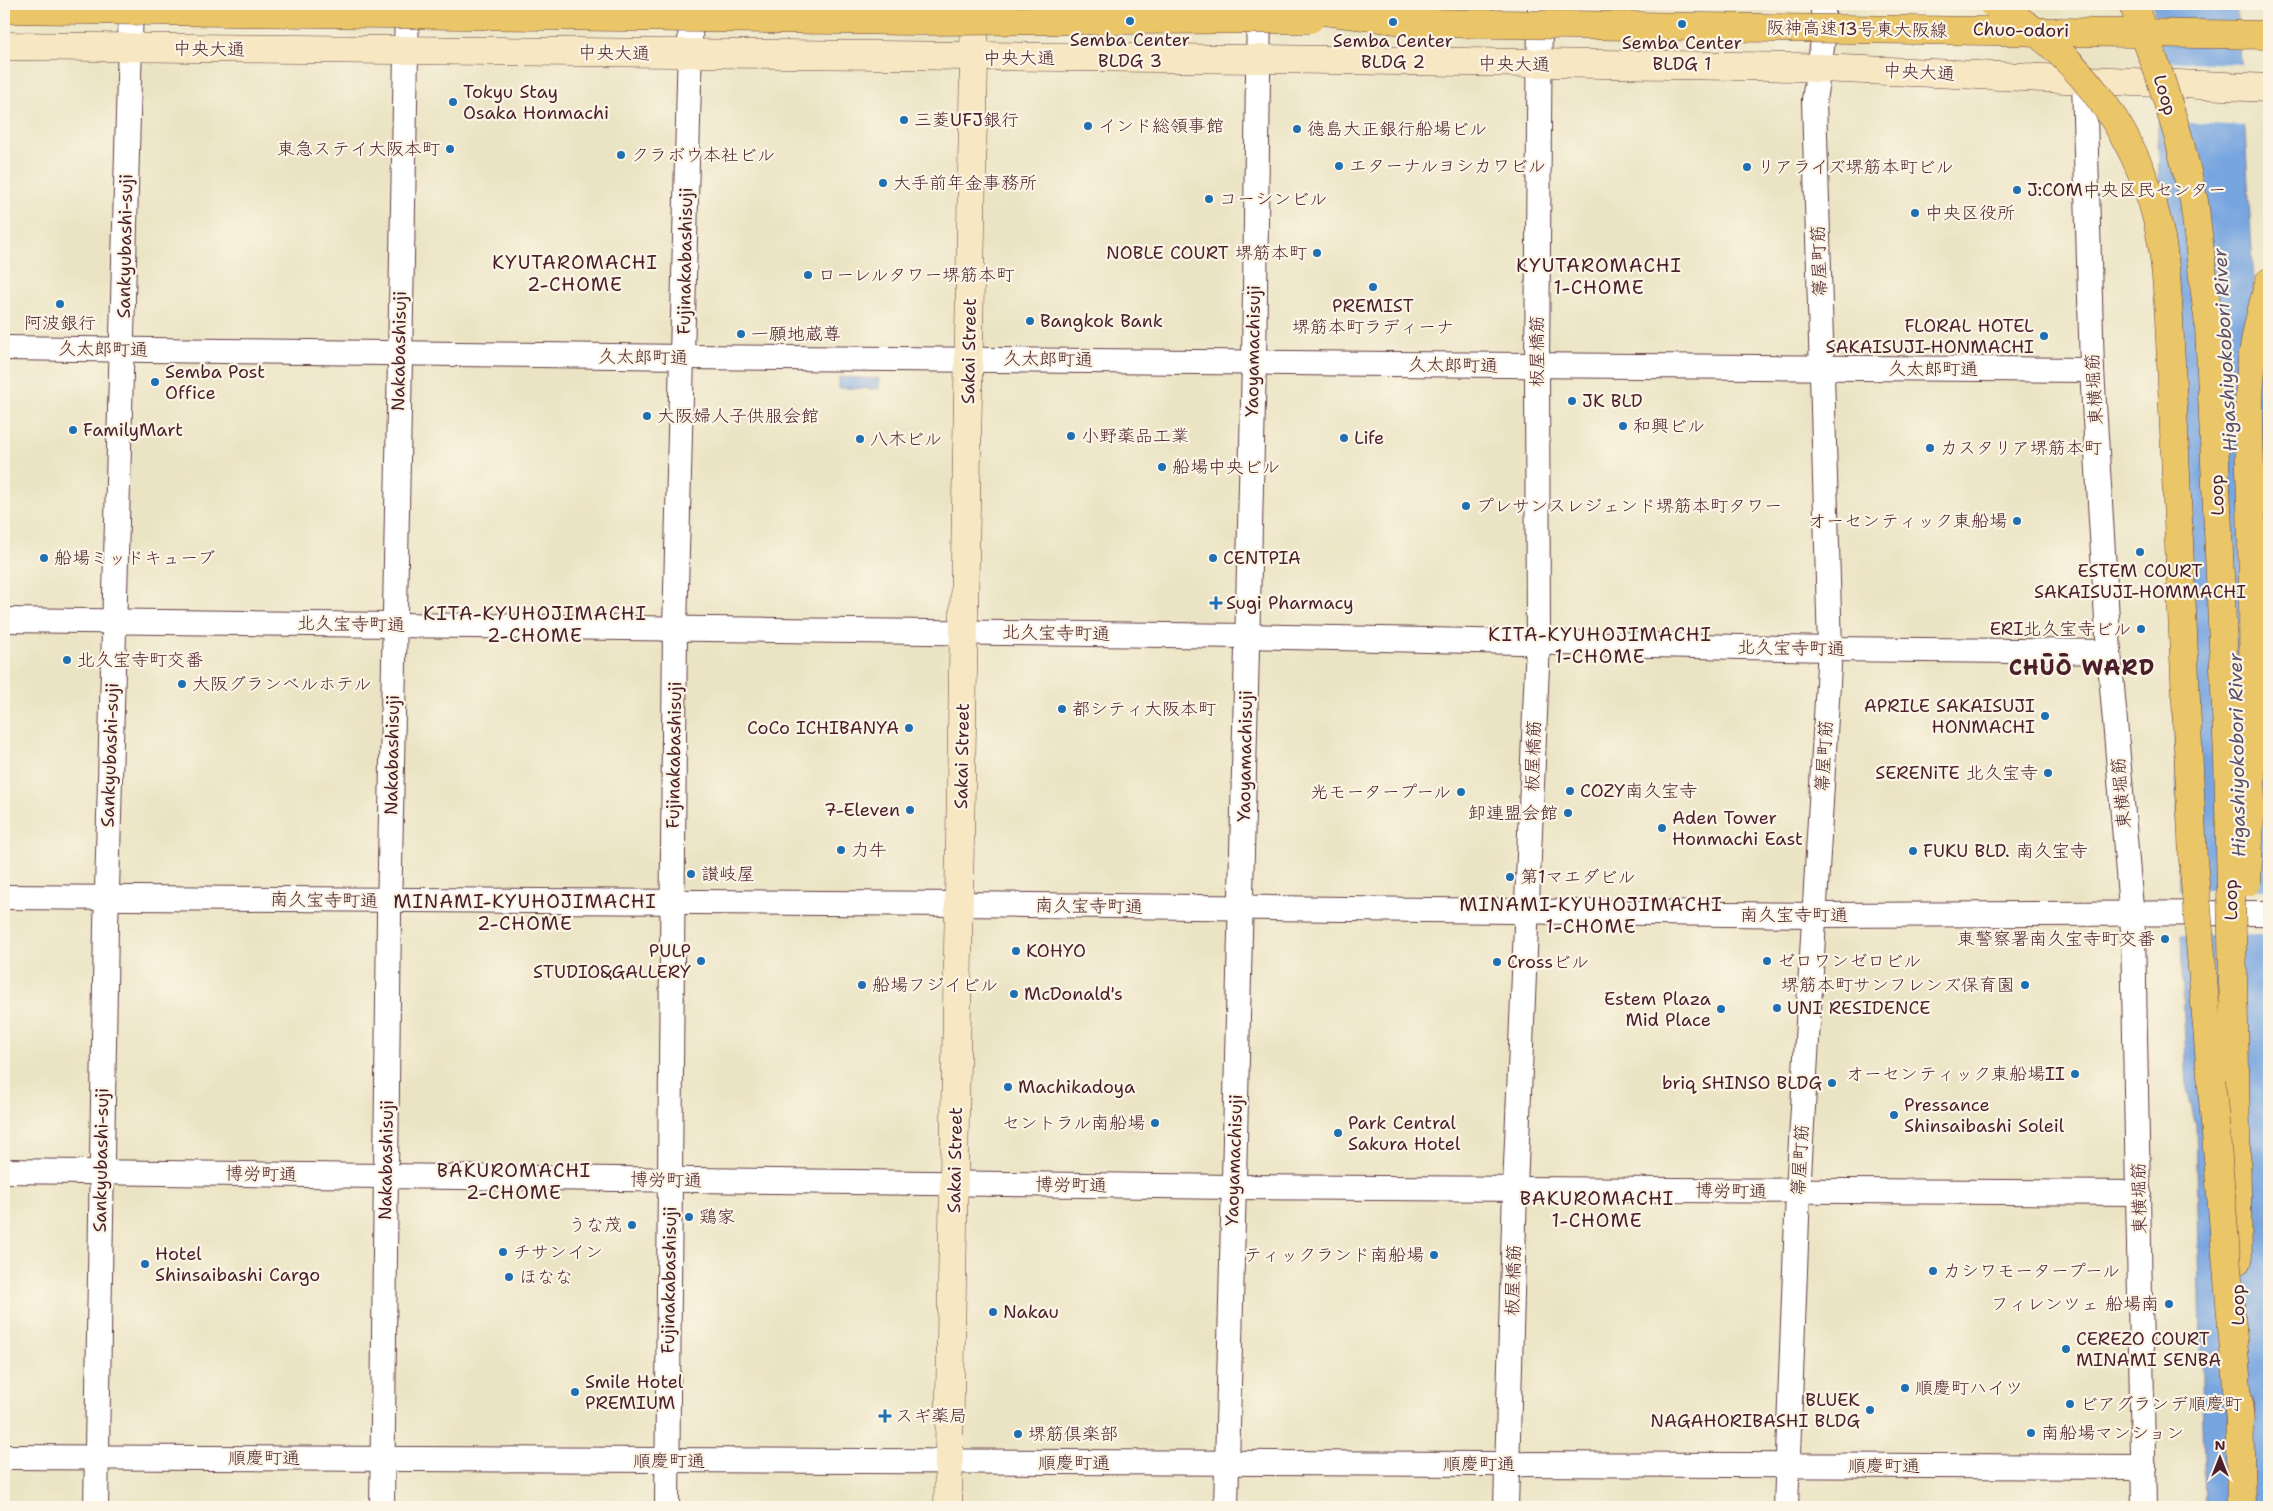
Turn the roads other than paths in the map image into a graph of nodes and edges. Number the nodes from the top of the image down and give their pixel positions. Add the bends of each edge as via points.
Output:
1 (131, 4) edge
2 (407, 4) edge
3 (691, 4) edge
4 (975, 4) edge
5 (1258, 4) edge
6 (1267, 4) edge
7 (1540, 4) edge
8 (1823, 4) edge
9 (1994, 4) edge
10 (2133, 4) edge
11 (4, 9) edge
12 (2269, 34) edge
13 (4, 46) edge
14 (130, 48) junction
15 (406, 51) junction
16 (690, 54) junction
17 (974, 57) junction
18 (1258, 59) junction
19 (1539, 64) junction
20 (1819, 68) junction
21 (2084, 80) junction
22 (2261, 84) edge
23 (2269, 282) edge
24 (4, 348) edge
25 (122, 349) junction
26 (399, 353) junction
27 (683, 357) junction
28 (968, 358) junction
29 (1254, 362) junction
30 (1537, 366) junction
31 (1822, 368) junction
32 (2092, 370) junction
33 (4, 620) edge
34 (114, 621) junction
35 (394, 625) junction
36 (675, 629) junction
37 (963, 632) junction
38 (1247, 636) junction
39 (1538, 642) junction
40 (1830, 649) junction
41 (2109, 652) junction
42 (4, 897) edge
43 (106, 897) junction
44 (389, 900) junction
45 (673, 901) junction
46 (960, 904) junction
47 (1242, 908) junction
48 (1527, 912) junction
49 (2132, 913) junction
50 (2269, 913) edge
51 (1814, 915) junction
52 (2235, 1069) junction
53 (4, 1172) edge
54 (101, 1172) junction
55 (386, 1175) junction
56 (670, 1180) junction
57 (954, 1183) junction
58 (1234, 1187) junction
59 (1515, 1188) junction
60 (1798, 1192) junction
61 (2139, 1193) junction
62 (2240, 1422) junction
63 (4, 1457) edge
64 (96, 1457) junction
65 (383, 1458) junction
66 (667, 1461) junction
67 (948, 1462) junction
68 (1227, 1463) junction
69 (1507, 1464) junction
70 (1786, 1466) junction
71 (2144, 1467) junction
72 (96, 1507) edge
73 (382, 1507) edge
74 (667, 1507) edge
75 (948, 1507) edge
76 (1226, 1507) edge
77 (1506, 1507) edge
78 (1786, 1507) edge
79 (2144, 1507) edge
80 (2242, 1507) edge

1 - 14 street, Sankyubashi-suji
2 - 15 street, Nakabashisuji
3 - 16 street, Fujinakabashisuji
4 - 17 street, Sakai Street
5 - 18 street, Yaoyamachisuji
6 - 12 main road, 阪神高速13号東大阪線, bridge via 1421,23
7 - 19 street, 板屋橋筋
8 - 20 street, 箒屋町筋
9 - 62 main road, bridge via 2047,39 2078,69 2126,140 2144,178 2157,220 2169,318 2193,859
10 - 52 main road, Loop, bridge via 2159,74 2194,202 2209,326 2228,757
11 - 12 main road, Chuo-odori, bridge via 912,21 1290,18
13 - 14 street, 中央大通
14 - 15 street, 中央大通
14 - 25 street, Sankyubashi-suji
15 - 16 street, 中央大通
15 - 26 street, Nakabashisuji
16 - 17 street, 中央大通
16 - 27 street, Fujinakabashisuji
17 - 18 street, 中央大通
17 - 28 street, Sakai Street
18 - 19 street, 中央大通
18 - 29 street, Yaoyamachisuji
19 - 20 street, 中央大通
19 - 30 street, 板屋橋筋
20 - 21 street, 中央大通
20 - 31 street, 箒屋町筋 via 1814,100
21 - 22 street, 中央大通
21 - 32 street, 東横堀筋
23 - 52 main road, bridge via 2251,368 2253,754
24 - 25 street, 久太郎町通
25 - 26 street, 久太郎町通
25 - 34 street, Sankyubashi-suji
26 - 27 street, 久太郎町通
26 - 35 street, Nakabashisuji
27 - 28 street, 久太郎町通
27 - 36 street, Fujinakabashisuji
28 - 29 street, 久太郎町通
28 - 37 street, Sakai Street
29 - 30 street, 久太郎町通
29 - 38 street, Yaoyamachisuji
30 - 31 street, 久太郎町通
30 - 39 street, 板屋橋筋
31 - 32 street, 久太郎町通
31 - 40 street, 箒屋町筋
32 - 41 street, 東横堀筋
33 - 34 street, 北久宝寺町通
34 - 35 street, 北久宝寺町通
34 - 43 street, Sankyubashi-suji
35 - 36 street, 北久宝寺町通
35 - 44 street, Nakabashisuji
36 - 37 street, 北久宝寺町通
36 - 45 street, Fujinakabashisuji
37 - 38 street, 北久宝寺町通
37 - 46 street, Sakai Street
38 - 39 street, 北久宝寺町通
38 - 47 street, Yaoyamachisuji
39 - 40 street, 北久宝寺町通
39 - 48 street, 板屋橋筋
40 - 41 street, 北久宝寺町通
40 - 51 street, 箒屋町筋
41 - 49 street, 東横堀筋
42 - 43 street, 南久宝寺町通
43 - 44 street, 南久宝寺町通
43 - 54 street, Sankyubashi-suji
44 - 45 street, 南久宝寺町通
44 - 55 street, Nakabashisuji
45 - 46 street, 南久宝寺町通
45 - 56 street, Fujinakabashisuji
46 - 47 street, 南久宝寺町通
46 - 57 street, Sakai Street
47 - 48 street, 南久宝寺町通
47 - 58 street, Yaoyamachisuji
48 - 51 street, 南久宝寺町通
48 - 59 street, 板屋橋筋
49 - 50 street, 南久宝寺町通, bridge
49 - 51 street, 南久宝寺町通
49 - 61 street, 東横堀筋
51 - 60 street, 箒屋町筋
52 - 62 main road, Loop, bridge
53 - 54 street, 博労町通
54 - 55 street, 博労町通
54 - 64 street, Sankyubashi-suji
55 - 56 street, 博労町通
55 - 65 street, Nakabashisuji
56 - 57 street, 博労町通
56 - 66 street, Fujinakabashisuji
57 - 58 street, 博労町通
57 - 67 street, Sakai Street
58 - 59 street, 博労町通
58 - 68 street, Yaoyamachisuji
59 - 60 street, 博労町通
59 - 69 street, 板屋橋筋
60 - 61 street, 博労町通
60 - 70 street, 箒屋町筋
61 - 71 street, 東横堀筋
62 - 80 main road, Loop
63 - 64 street, 順慶町通
64 - 65 street, 順慶町通
64 - 72 street, Sankyubashi-suji
65 - 66 street, 順慶町通
65 - 73 street, Nakabashisuji
66 - 67 street, 順慶町通
66 - 74 street, Fujinakabashisuji
67 - 68 street, 順慶町通
67 - 75 street, Sakai Street
68 - 69 street, 順慶町通
68 - 76 street, Yaoyamachisuji
69 - 70 street, 順慶町通
69 - 77 street, 板屋橋筋
70 - 71 street, 順慶町通
70 - 78 street, 箒屋町筋
71 - 79 street, 東横堀筋

